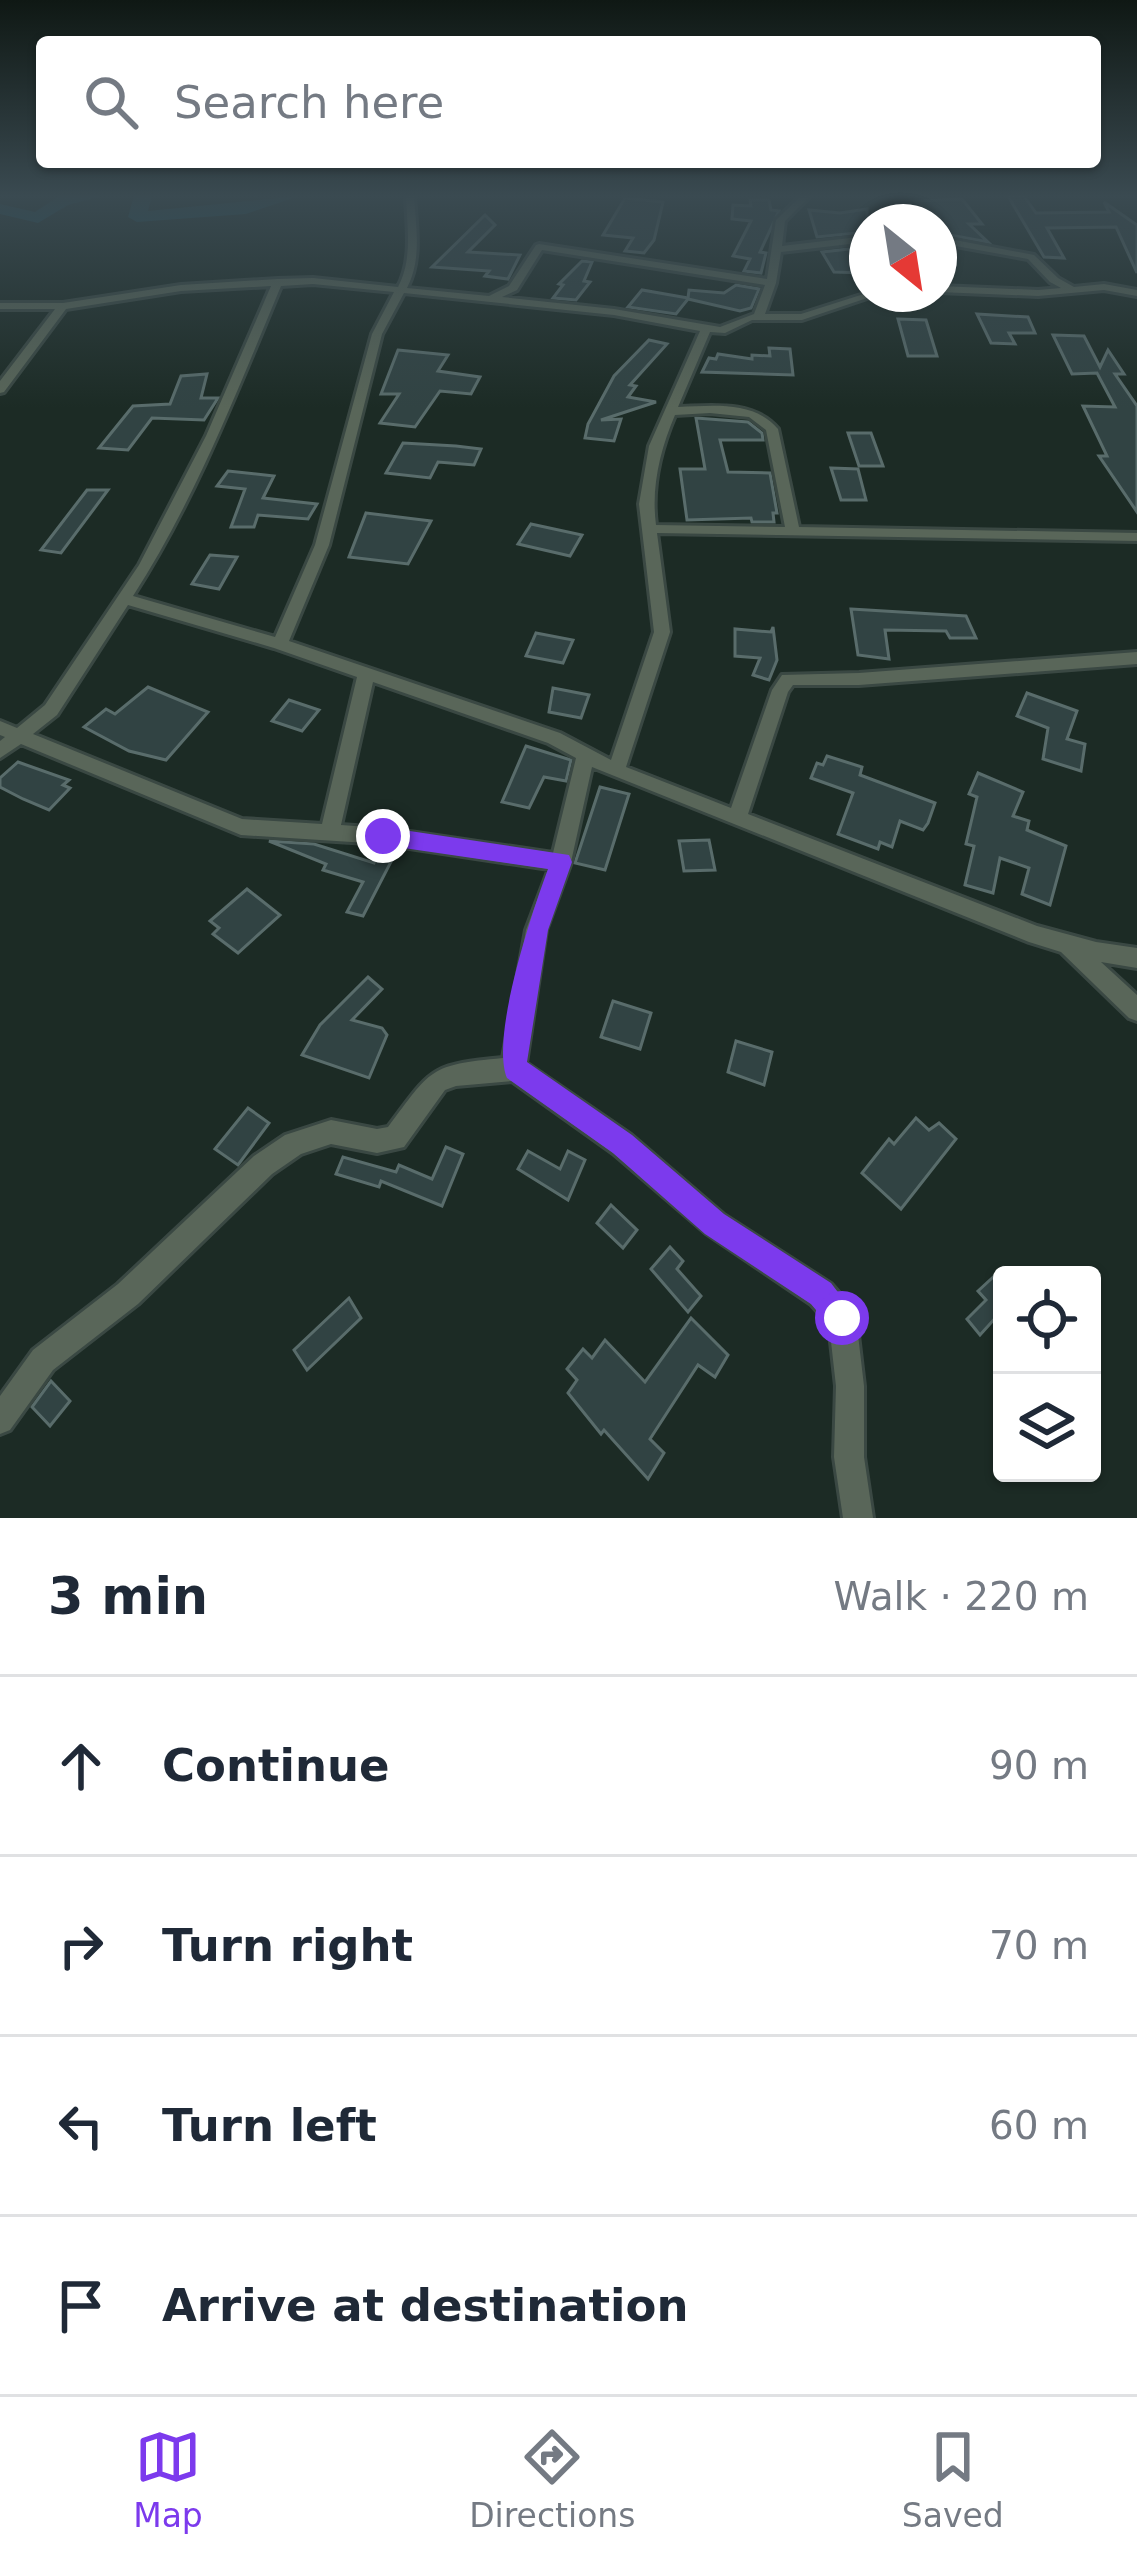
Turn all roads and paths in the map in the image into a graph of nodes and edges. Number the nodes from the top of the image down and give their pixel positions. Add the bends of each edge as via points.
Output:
1 (410, 267) edge
2 (526, 267) edge
3 (667, 267) edge
4 (773, 267) edge
5 (1040, 267) edge
6 (278, 282) junction
7 (771, 283) junction
8 (398, 289) junction
9 (957, 289) edge
10 (1072, 290) junction
11 (1137, 292) edge
12 (464, 295) junction
13 (849, 302) edge
14 (0, 306) edge
15 (63, 307) junction
16 (758, 316) junction
17 (705, 331) junction
18 (0, 389) edge
19 (669, 411) junction
20 (649, 529) junction
21 (793, 530) junction
22 (1137, 537) edge
23 (125, 599) junction
24 (280, 644) junction
25 (1137, 658) edge
26 (366, 676) junction
27 (9, 732) edge
28 (0, 751) edge
29 (586, 755) junction
30 (616, 771) junction
31 (737, 818) junction
32 (330, 832) junction
33 (562, 862) junction
34 (1066, 945) junction
35 (1137, 958) edge
36 (1137, 1010) edge
37 (515, 1069) junction
38 (0, 1420) edge
39 (858, 1518) edge

1 - 8 street
2 - 12 street via 500,298
3 - 7 street
4 - 7 street
5 - 10 street
6 - 8 street
6 - 15 street
6 - 23 street via 212,436
7 - 16 street
8 - 12 street
8 - 24 street via 377,334 322,545
9 - 10 street
10 - 11 street
12 - 17 street
13 - 16 street via 802,317
14 - 15 street
15 - 18 street
16 - 17 street
17 - 19 street
19 - 20 street via 655,446
19 - 21 street via 766,418
20 - 21 street
20 - 30 street via 662,632
21 - 22 street
23 - 24 street
23 - 27 street via 51,710
24 - 26 street
25 - 31 street via 788,679
26 - 29 street
26 - 32 street
27 - 28 street
27 - 32 street via 241,827
29 - 30 street
29 - 33 street
30 - 31 street
31 - 34 street
32 - 33 street
33 - 37 street via 536,930
34 - 35 street
34 - 36 street
37 - 38 street via 437,1082 394,1138 331,1132 294,1144 43,1360
37 - 39 street via 622,1144 715,1224 821,1294 842,1318

